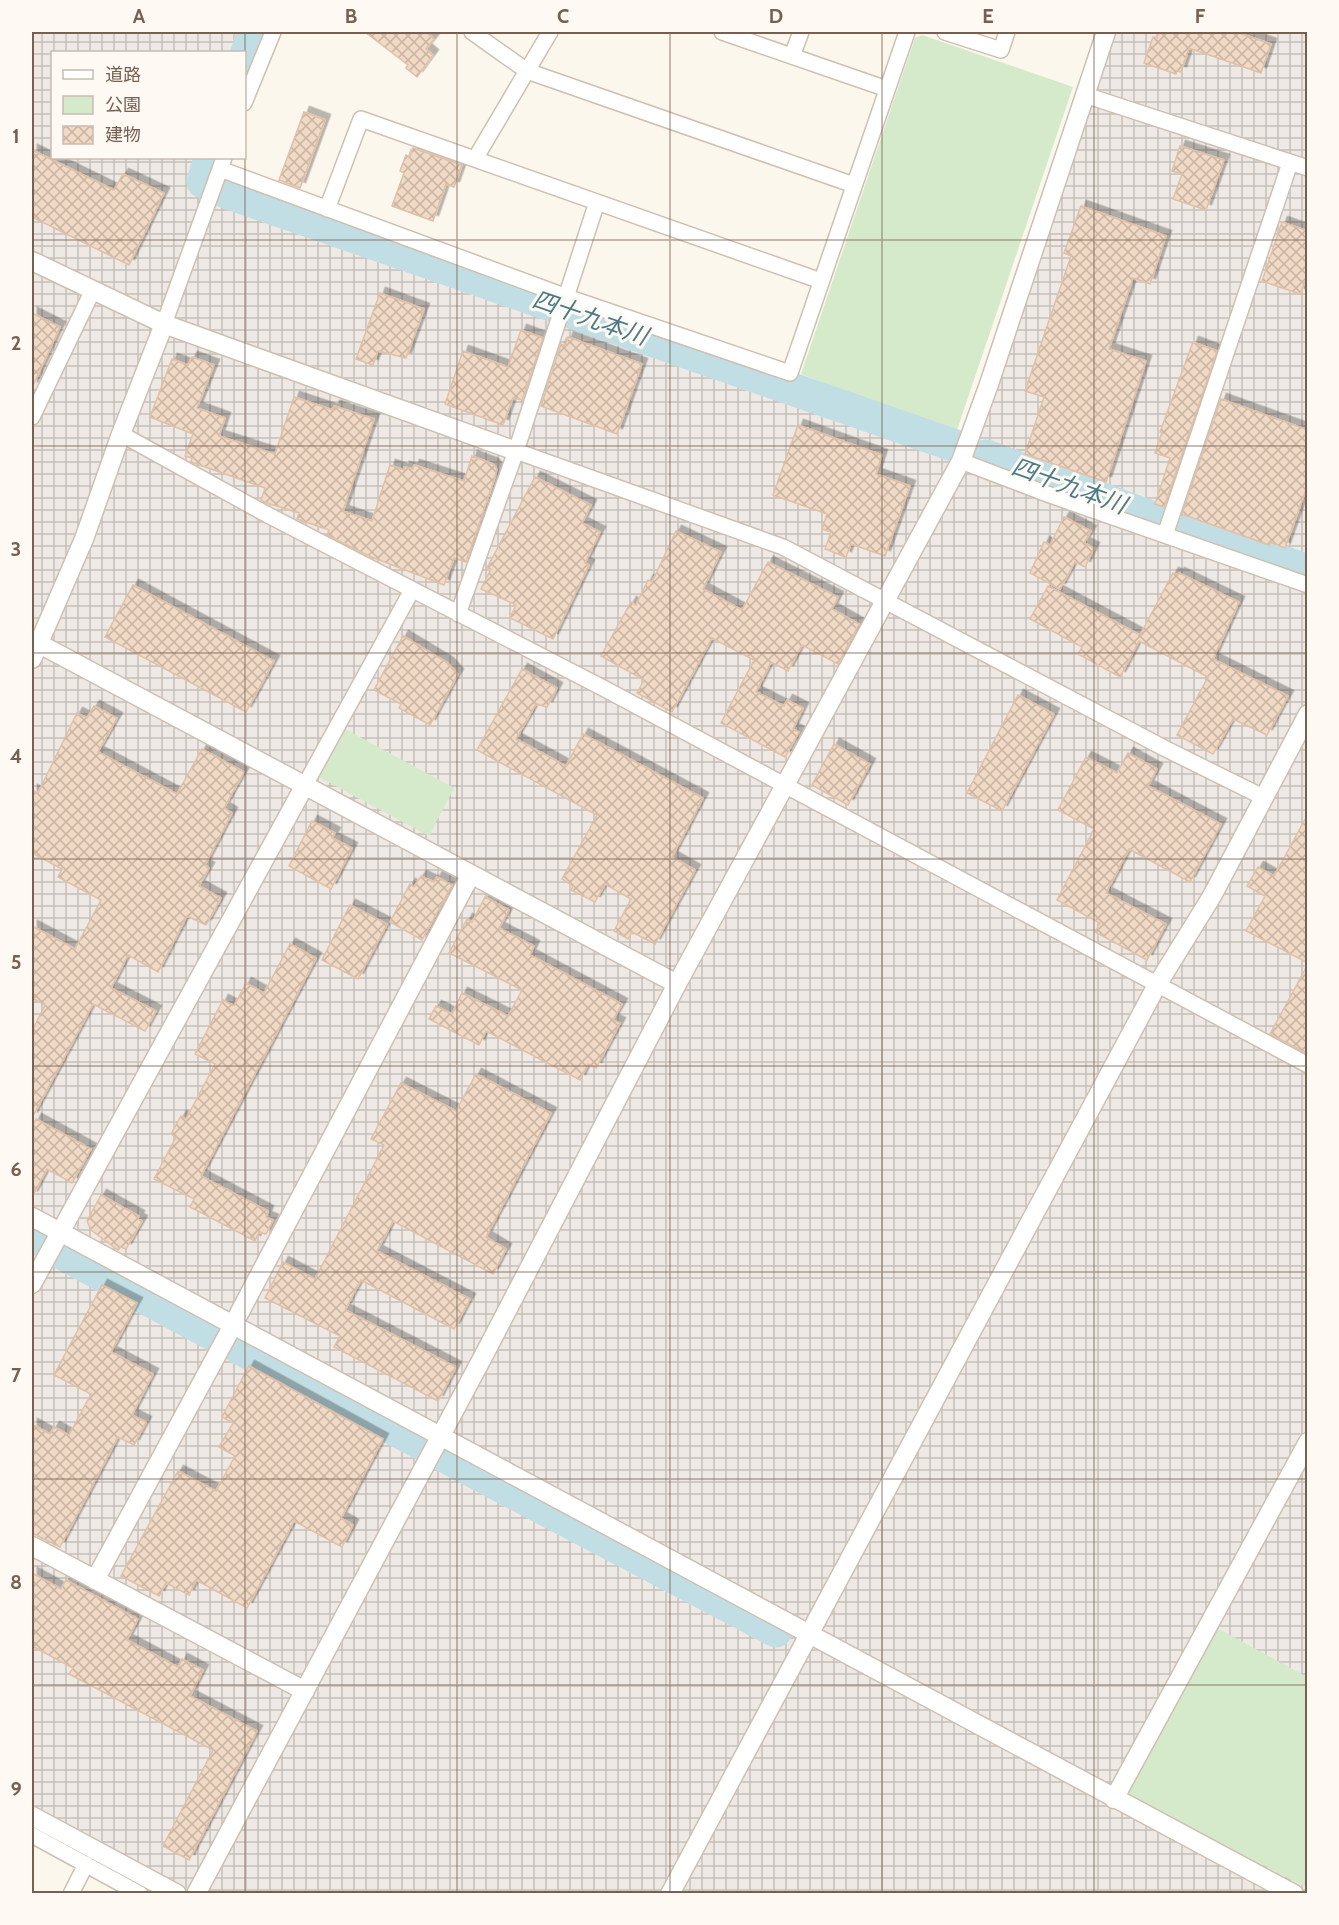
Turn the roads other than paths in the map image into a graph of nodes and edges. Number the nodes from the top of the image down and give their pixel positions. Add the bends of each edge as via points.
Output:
1 (273, 32) edge
2 (472, 32) edge
3 (550, 32) edge
4 (722, 32) edge
5 (801, 32) edge
6 (907, 32) edge
7 (945, 32) edge
8 (1007, 32) edge
9 (1106, 32) edge
10 (792, 56) junction
11 (527, 70) junction
12 (887, 89) junction
13 (1085, 95) junction
14 (246, 98) edge
15 (475, 159) junction
16 (222, 163) edge
17 (1290, 163) junction
18 (1308, 168) edge
19 (854, 185) junction
20 (597, 202) junction
21 (327, 209) junction
22 (32, 261) edge
23 (821, 280) junction
24 (93, 290) junction
25 (567, 297) junction
26 (164, 324) junction
27 (32, 417) edge
28 (121, 434) junction
29 (516, 451) junction
30 (961, 460) junction
31 (1165, 535) junction
32 (1308, 585) edge
33 (412, 590) junction
34 (885, 600) junction
35 (458, 614) junction
36 (34, 648) edge
37 (1308, 714) edge
38 (305, 785) junction
39 (786, 786) junction
40 (1263, 797) junction
41 (471, 874) junction
42 (677, 984) junction
43 (1157, 985) junction
44 (1308, 1065) edge
45 (32, 1217) edge
46 (59, 1232) junction
47 (32, 1284) edge
48 (233, 1325) junction
49 (440, 1434) junction
50 (1308, 1442) edge
51 (32, 1546) edge
52 (95, 1580) junction
53 (811, 1635) junction
54 (305, 1691) junction
55 (1114, 1799) junction
56 (32, 1816) edge
57 (32, 1835) edge
58 (86, 1864) junction
59 (71, 1893) edge
60 (140, 1893) edge
61 (177, 1893) edge
62 (196, 1893) edge
63 (670, 1893) edge
64 (1294, 1893) edge

1 - 14 street
2 - 11 street
3 - 11 street
4 - 10 street
5 - 10 street
6 - 12 street
7 - 8 street via 1001,50
9 - 13 street
10 - 12 street
11 - 15 street
11 - 19 street
12 - 19 street
13 - 17 street
13 - 30 street via 990,384
15 - 20 street
15 - 21 street via 361,119
16 - 21 street
16 - 26 street
17 - 18 street
17 - 31 street
19 - 23 street
20 - 23 street
20 - 25 street
21 - 25 street
22 - 24 street
23 - 25 street via 790,373
24 - 26 street
24 - 27 street
25 - 29 street
26 - 28 street
26 - 29 street
28 - 33 street
28 - 36 street via 84,539
29 - 34 street via 783,547
29 - 35 street
30 - 31 street
30 - 34 street
31 - 32 street
33 - 35 street
33 - 38 street
34 - 39 street
34 - 40 street
35 - 39 street
36 - 38 street
37 - 40 street
38 - 41 street
38 - 46 street
39 - 42 street
39 - 43 street
40 - 43 street via 1212,896
41 - 42 street
41 - 48 street
42 - 49 street
43 - 44 street
43 - 53 street
45 - 46 street
46 - 47 street
46 - 48 street
48 - 49 street
48 - 52 street
49 - 53 street
49 - 54 street
50 - 55 street
51 - 52 street
52 - 54 street
53 - 55 street
53 - 63 street
54 - 62 street
55 - 64 street
56 - 61 street
57 - 58 street
58 - 59 street
58 - 60 street

